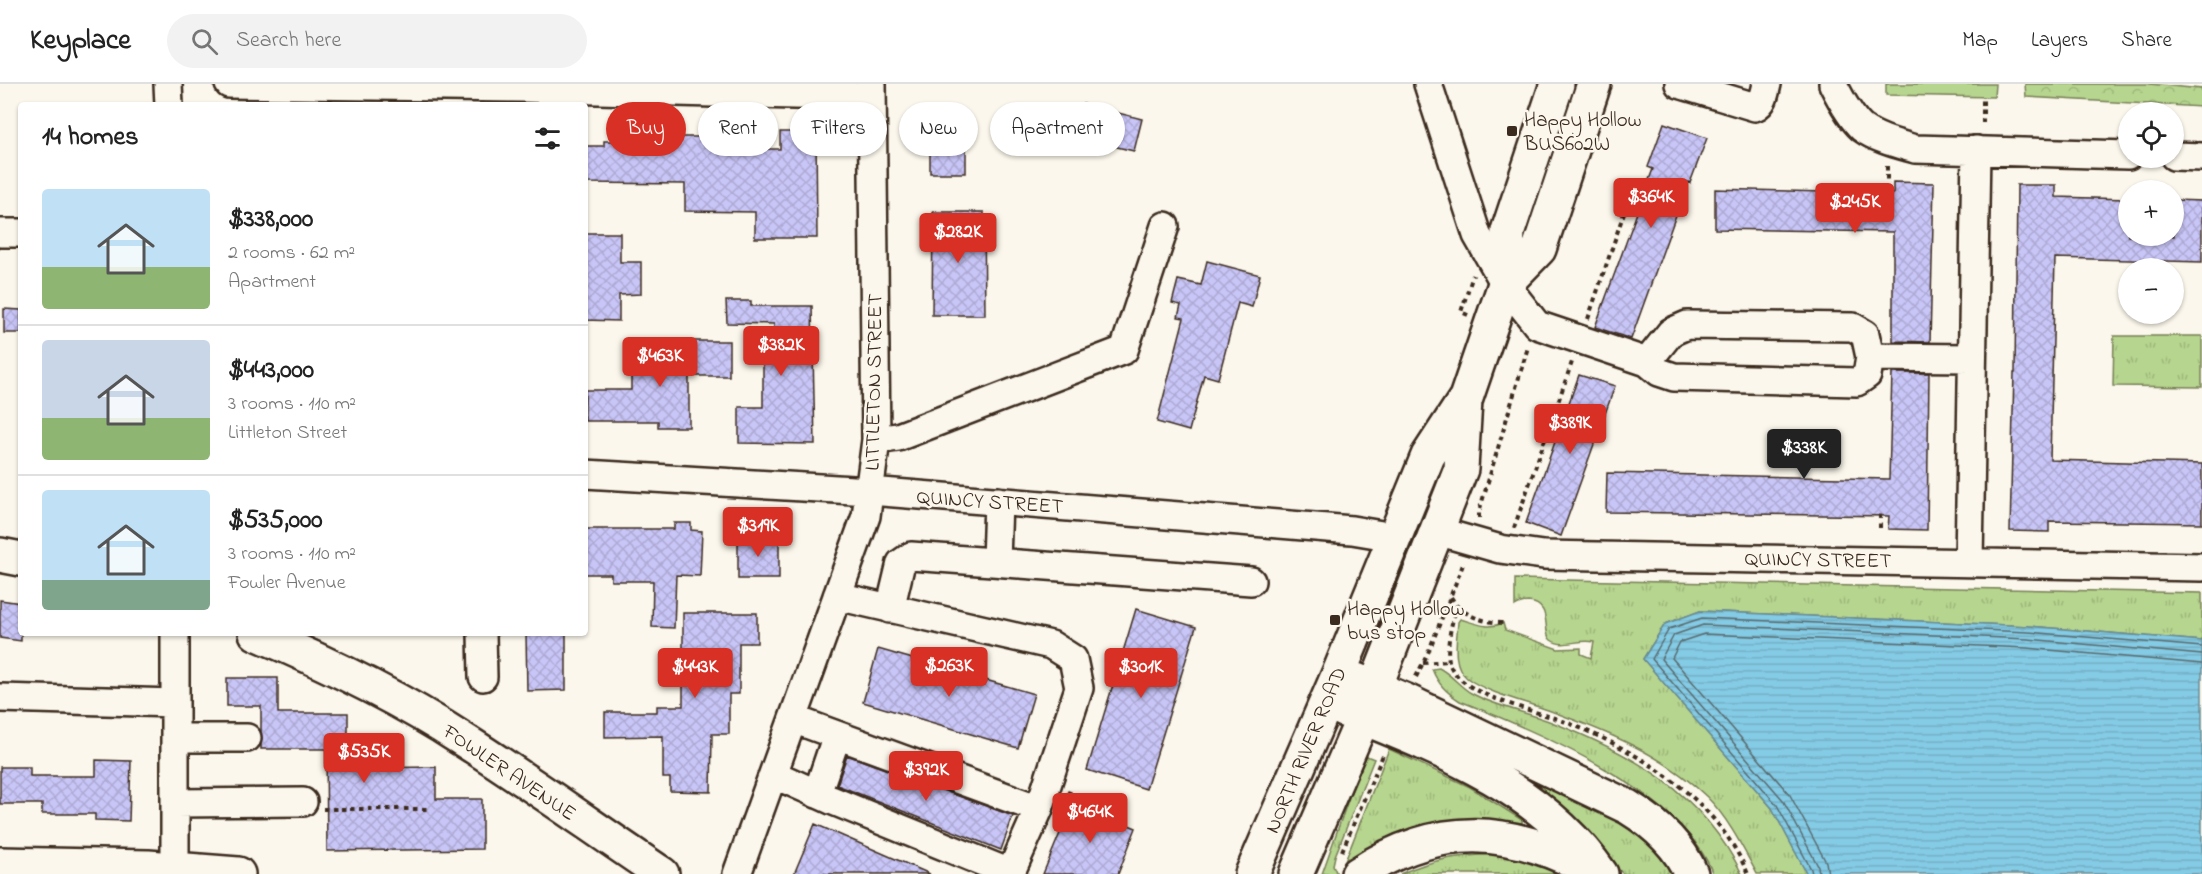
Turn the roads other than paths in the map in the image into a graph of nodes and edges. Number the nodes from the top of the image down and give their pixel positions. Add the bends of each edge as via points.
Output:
1 (168, 84) edge
2 (229, 84) edge
3 (1428, 84) edge
4 (1557, 84) edge
5 (1594, 84) edge
6 (1679, 84) edge
7 (1767, 84) edge
8 (1833, 84) edge
9 (872, 91) edge
10 (343, 92) edge
11 (521, 92) edge
12 (169, 102) edge
13 (1976, 150) junction
14 (2118, 154) edge
15 (2184, 156) edge
16 (2202, 157) edge
17 (1165, 226) dead end
18 (0, 233) edge
19 (18, 233) edge
20 (1504, 284) junction
21 (1870, 357) junction
22 (1971, 358) junction
23 (1647, 362) junction
24 (1466, 398) junction
25 (876, 440) junction
26 (588, 474) edge
27 (870, 491) junction
28 (998, 501) junction
29 (1437, 531) junction
30 (1394, 537) junction
31 (0, 555) edge
32 (18, 558) edge
33 (996, 562) junction
34 (1969, 562) junction
35 (2202, 567) edge
36 (1251, 581) dead end
37 (837, 596) junction
38 (890, 609) junction
39 (175, 636) edge
40 (263, 636) edge
41 (482, 636) edge
42 (1339, 673) junction
43 (483, 677) dead end
44 (0, 698) edge
45 (1326, 702) junction
46 (175, 703) junction
47 (1369, 703) junction
48 (793, 720) junction
49 (837, 735) junction
50 (176, 738) junction
51 (247, 738) dead end
52 (773, 774) junction
53 (817, 794) junction
54 (1043, 797) junction
55 (303, 801) road end
56 (175, 803) junction
57 (12, 864) edge
58 (1349, 865) edge
59 (174, 871) edge
60 (1010, 873) edge
61 (63, 874) edge
62 (238, 874) edge
63 (662, 874) edge
64 (737, 874) edge
65 (1252, 874) edge
66 (1296, 874) edge
67 (1599, 874) edge
68 (1691, 874) edge

1 - 12 street
2 - 10 street
3 - 20 street via 1477,235
4 - 20 main road, NORTH RIVER ROAD via 1508,231
5 - 20 main road, NORTH RIVER ROAD via 1539,249
6 - 7 street via 1755,107
8 - 13 street via 1862,128 1885,140 1916,149
9 - 11 street
9 - 25 street, LITTLETON STREET
10 - 11 street
13 - 14 street
13 - 22 street
15 - 16 street
17 - 25 street via 1124,350 898,437
18 - 19 street
20 - 23 street via 1537,325
20 - 24 main road, NORTH RIVER ROAD
21 - 22 street
21 - 23 street via 1867,375 1857,382 1674,376 1659,372
21 - 23 street via 1865,334 1853,327 1686,324 1671,332
22 - 34 street
24 - 29 main road, NORTH RIVER ROAD via 1461,469
24 - 30 main road, NORTH RIVER ROAD via 1428,456
25 - 27 street, LITTLETON STREET
26 - 27 street, QUINCY STREET
27 - 28 street, QUINCY STREET
27 - 37 street, LITTLETON STREET via 866,516
28 - 30 street, QUINCY STREET via 1352,530
28 - 33 street
29 - 34 street, QUINCY STREET via 1472,543 1543,555
29 - 47 main road, NORTH RIVER ROAD
30 - 42 main road, NORTH RIVER ROAD
31 - 32 main road
33 - 36 street
33 - 38 street via 910,556 901,563
34 - 35 street, QUINCY STREET
37 - 38 street
37 - 48 street, LITTLETON STREET
38 - 54 street via 1051,645 1073,660 1079,688
39 - 46 street
40 - 63 main road, FOWLER AVENUE via 393,698 462,738
41 - 43 street
42 - 45 main road, NORTH RIVER ROAD
42 - 47 main road
44 - 46 street
45 - 47 main road
45 - 65 main road, NORTH RIVER ROAD
46 - 50 street
47 - 66 main road, NORTH RIVER ROAD
47 - 67 main road via 1531,802 1584,850
47 - 68 main road via 1404,700 1628,807 1653,823
48 - 49 street
48 - 52 street, LITTLETON STREET
49 - 53 street
49 - 54 street
50 - 51 street
50 - 56 street
52 - 53 street
52 - 64 street, LITTLETON STREET
53 - 60 street
54 - 60 street
55 - 56 street
56 - 59 street
57 - 59 main road
57 - 61 main road
58 - 67 main road via 1374,863 1437,839 1472,835 1506,837 1544,848
59 - 62 main road

